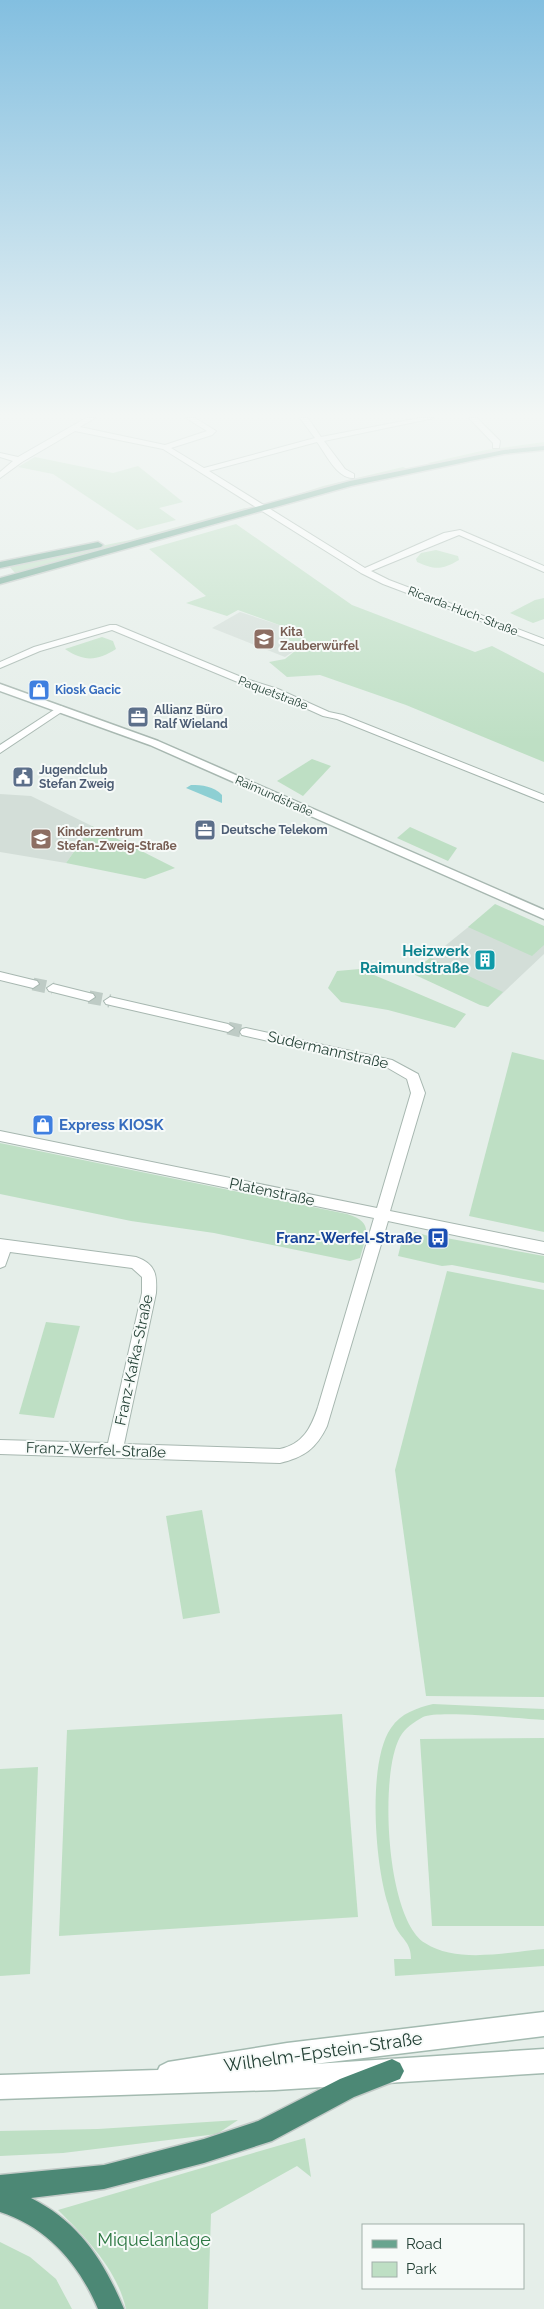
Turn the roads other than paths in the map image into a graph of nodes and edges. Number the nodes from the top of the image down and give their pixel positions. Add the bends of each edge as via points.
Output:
1 (174, 526) edge
2 (204, 526) edge
3 (289, 526) edge
4 (0, 565) edge
5 (544, 569) edge
6 (364, 571) junction
7 (0, 580) edge
8 (544, 642) edge
9 (0, 665) edge
10 (0, 688) edge
11 (60, 709) junction
12 (0, 750) edge
13 (544, 799) edge
14 (544, 915) edge
15 (0, 976) edge
16 (32, 984) tunnel mouth
17 (53, 988) tunnel mouth
18 (89, 996) tunnel mouth
19 (110, 1001) tunnel mouth
20 (228, 1028) tunnel mouth
21 (246, 1032) tunnel mouth
22 (0, 1136) edge
23 (382, 1215) junction
24 (3, 1245) edge
25 (544, 1248) edge
26 (0, 1262) edge
27 (0, 1447) edge
28 (115, 1450) junction
29 (544, 2024) edge
30 (544, 2061) edge
31 (392, 2071) junction
32 (102, 2085) junction
33 (0, 2087) edge
34 (0, 2188) edge
35 (0, 2199) edge
36 (111, 2309) edge

1 - 4 main road
2 - 7 main road
3 - 6 street, Ricarda-Huch-Straße
5 - 6 street via 460,532
6 - 8 street, Ricarda-Huch-Straße
9 - 13 street, Paquetstraße via 37,649 113,627 168,652
10 - 11 street, Raimundstraße
11 - 12 street
11 - 14 street, Raimundstraße via 154,743
15 - 16 street
17 - 18 street
19 - 20 street
21 - 23 street, Sudermannstraße via 392,1064 413,1077 418,1093
22 - 23 street, Platenstraße
23 - 25 street, Platenstraße
23 - 28 street, Franz-Werfel-Straße via 322,1418 313,1439 305,1447 280,1456
24 - 26 street
24 - 28 street, Franz-Kafka-Straße via 136,1263 150,1275 149,1293
27 - 28 street, Franz-Werfel-Straße
29 - 32 street, Wilhelm-Epstein-Straße via 286,2055
30 - 31 street, Wilhelm-Epstein-Straße
31 - 32 street, Wilhelm-Epstein-Straße
31 - 34 highway via 348,2087 263,2132 204,2151 72,2182
32 - 33 street, Wilhelm-Epstein-Straße
35 - 36 highway via 31,2210 74,2244 95,2273

